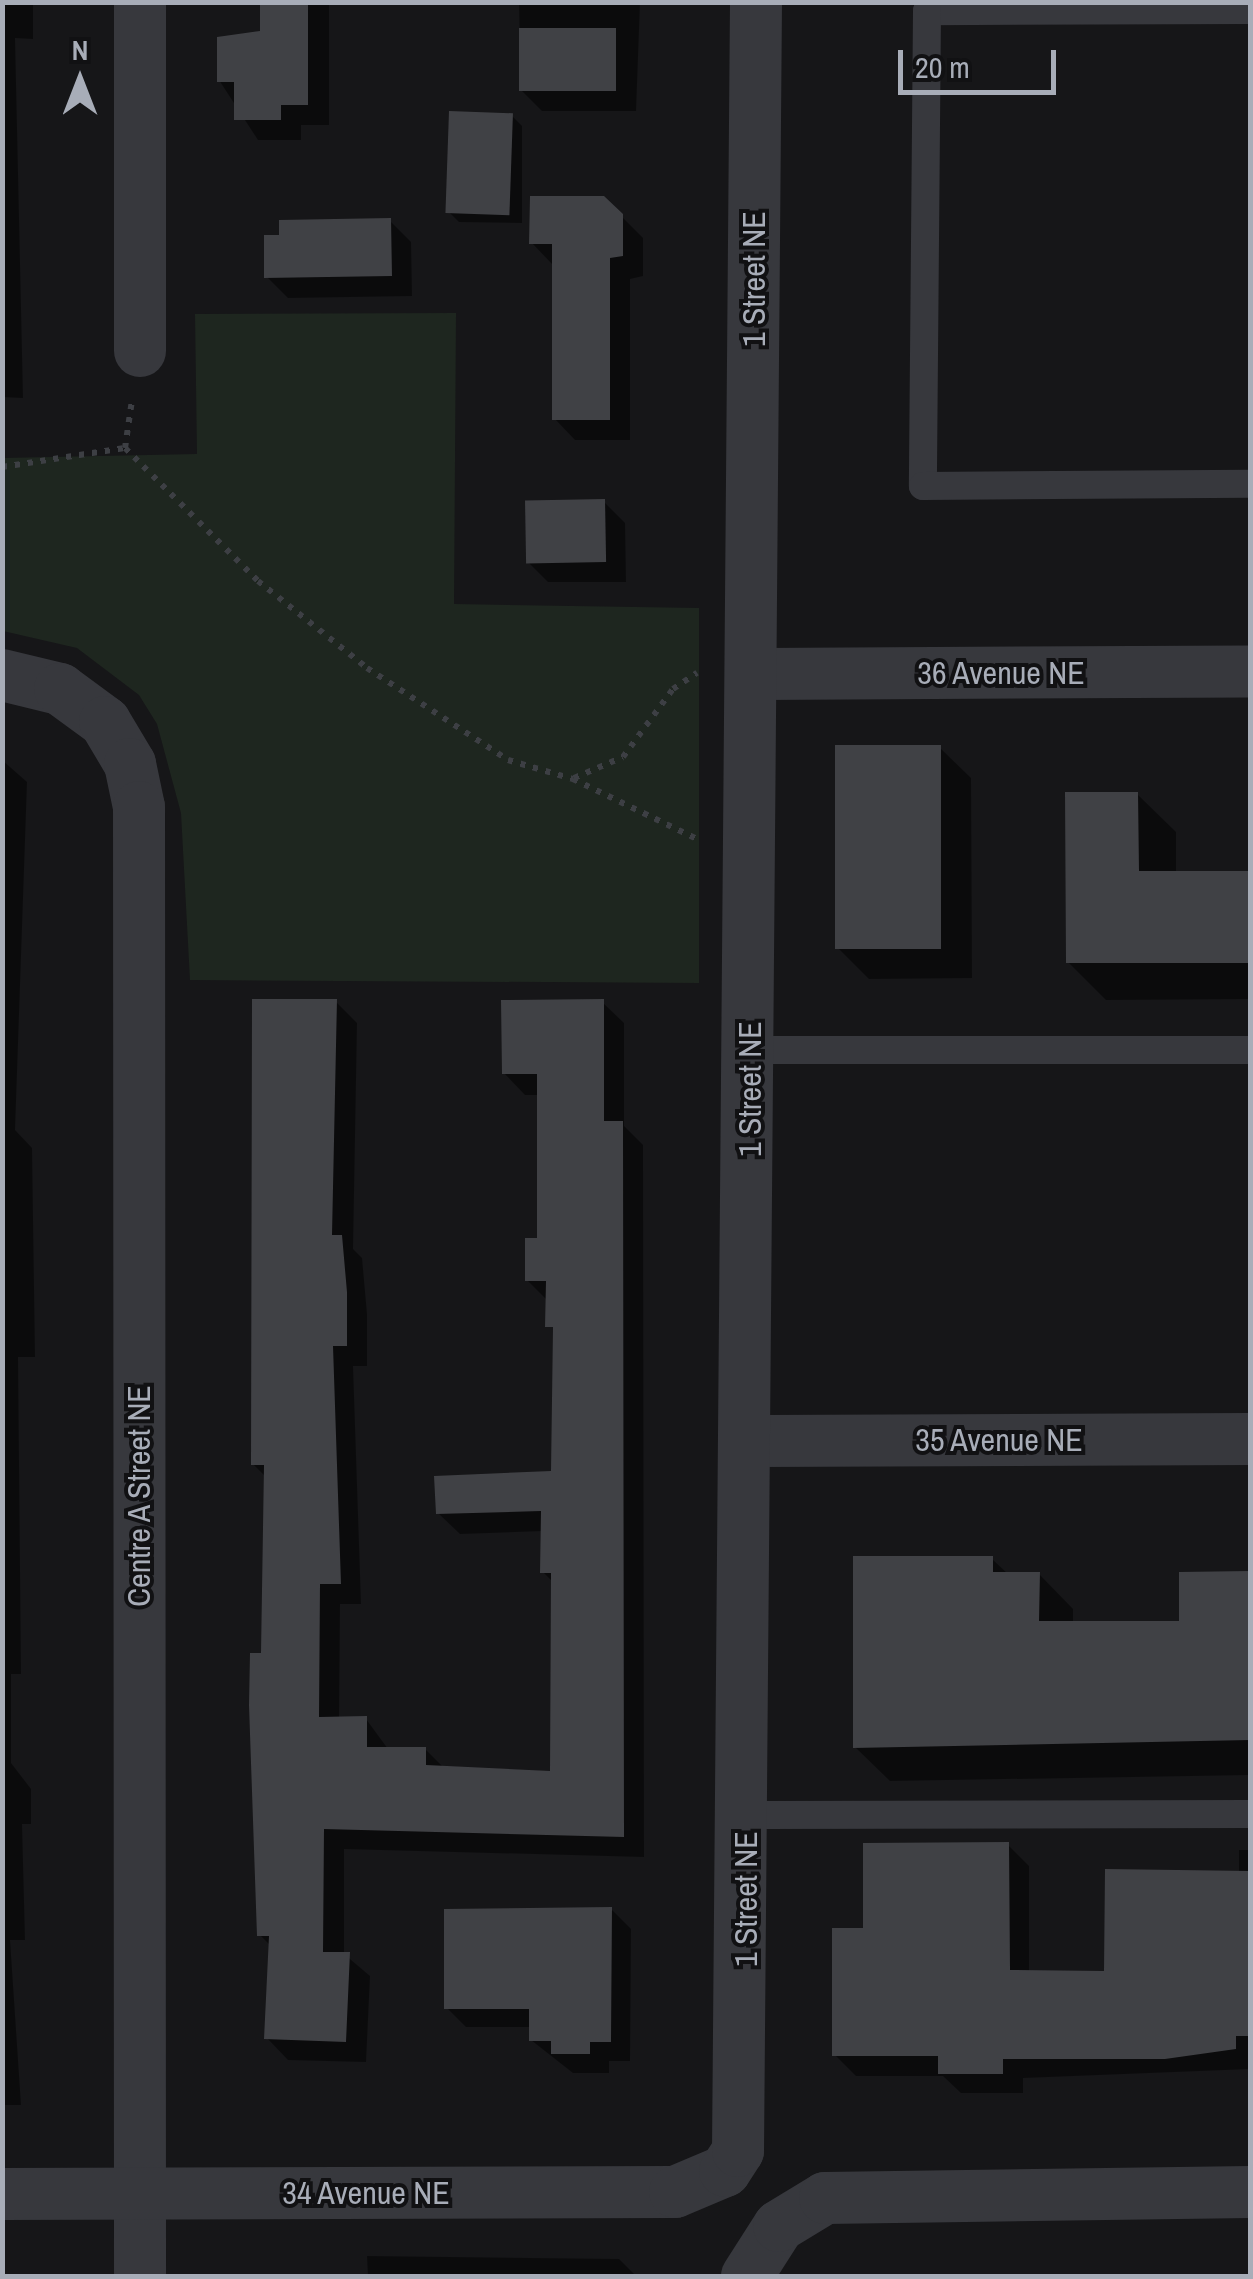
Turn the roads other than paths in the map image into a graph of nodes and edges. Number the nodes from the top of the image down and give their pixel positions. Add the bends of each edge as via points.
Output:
1 (140, 2) edge
2 (756, 2) edge
3 (1250, 10) edge
4 (140, 351) dead end
5 (1250, 484) edge
6 (1250, 671) edge
7 (728, 672) junction
8 (2, 675) edge
9 (750, 1050) junction
10 (1250, 1050) edge
11 (1250, 1439) edge
12 (748, 1441) junction
13 (1250, 1814) edge
14 (746, 1815) junction
15 (726, 2171) joint
16 (1250, 2192) edge
17 (2, 2194) edge
18 (140, 2194) junction
19 (140, 2276) edge
20 (747, 2276) edge

1 - 4 street
2 - 7 street, 1 Street NE
3 - 5 lane via 927,12 923,486
6 - 7 street, 36 Avenue NE
7 - 9 street, 1 Street NE
8 - 18 street, Centre A Street NE via 60,689 105,722 130,764 138,808
9 - 10 lane
9 - 12 street, 1 Street NE
11 - 12 street, 35 Avenue NE
12 - 14 street, 1 Street NE
13 - 14 lane
14 - 15 street, 1 Street NE via 744,2124
15 - 18 street, 34 Avenue NE via 675,2192
16 - 20 street via 825,2198 779,2226
17 - 18 street, 34 Avenue NE
18 - 19 street, Centre A Street NE

